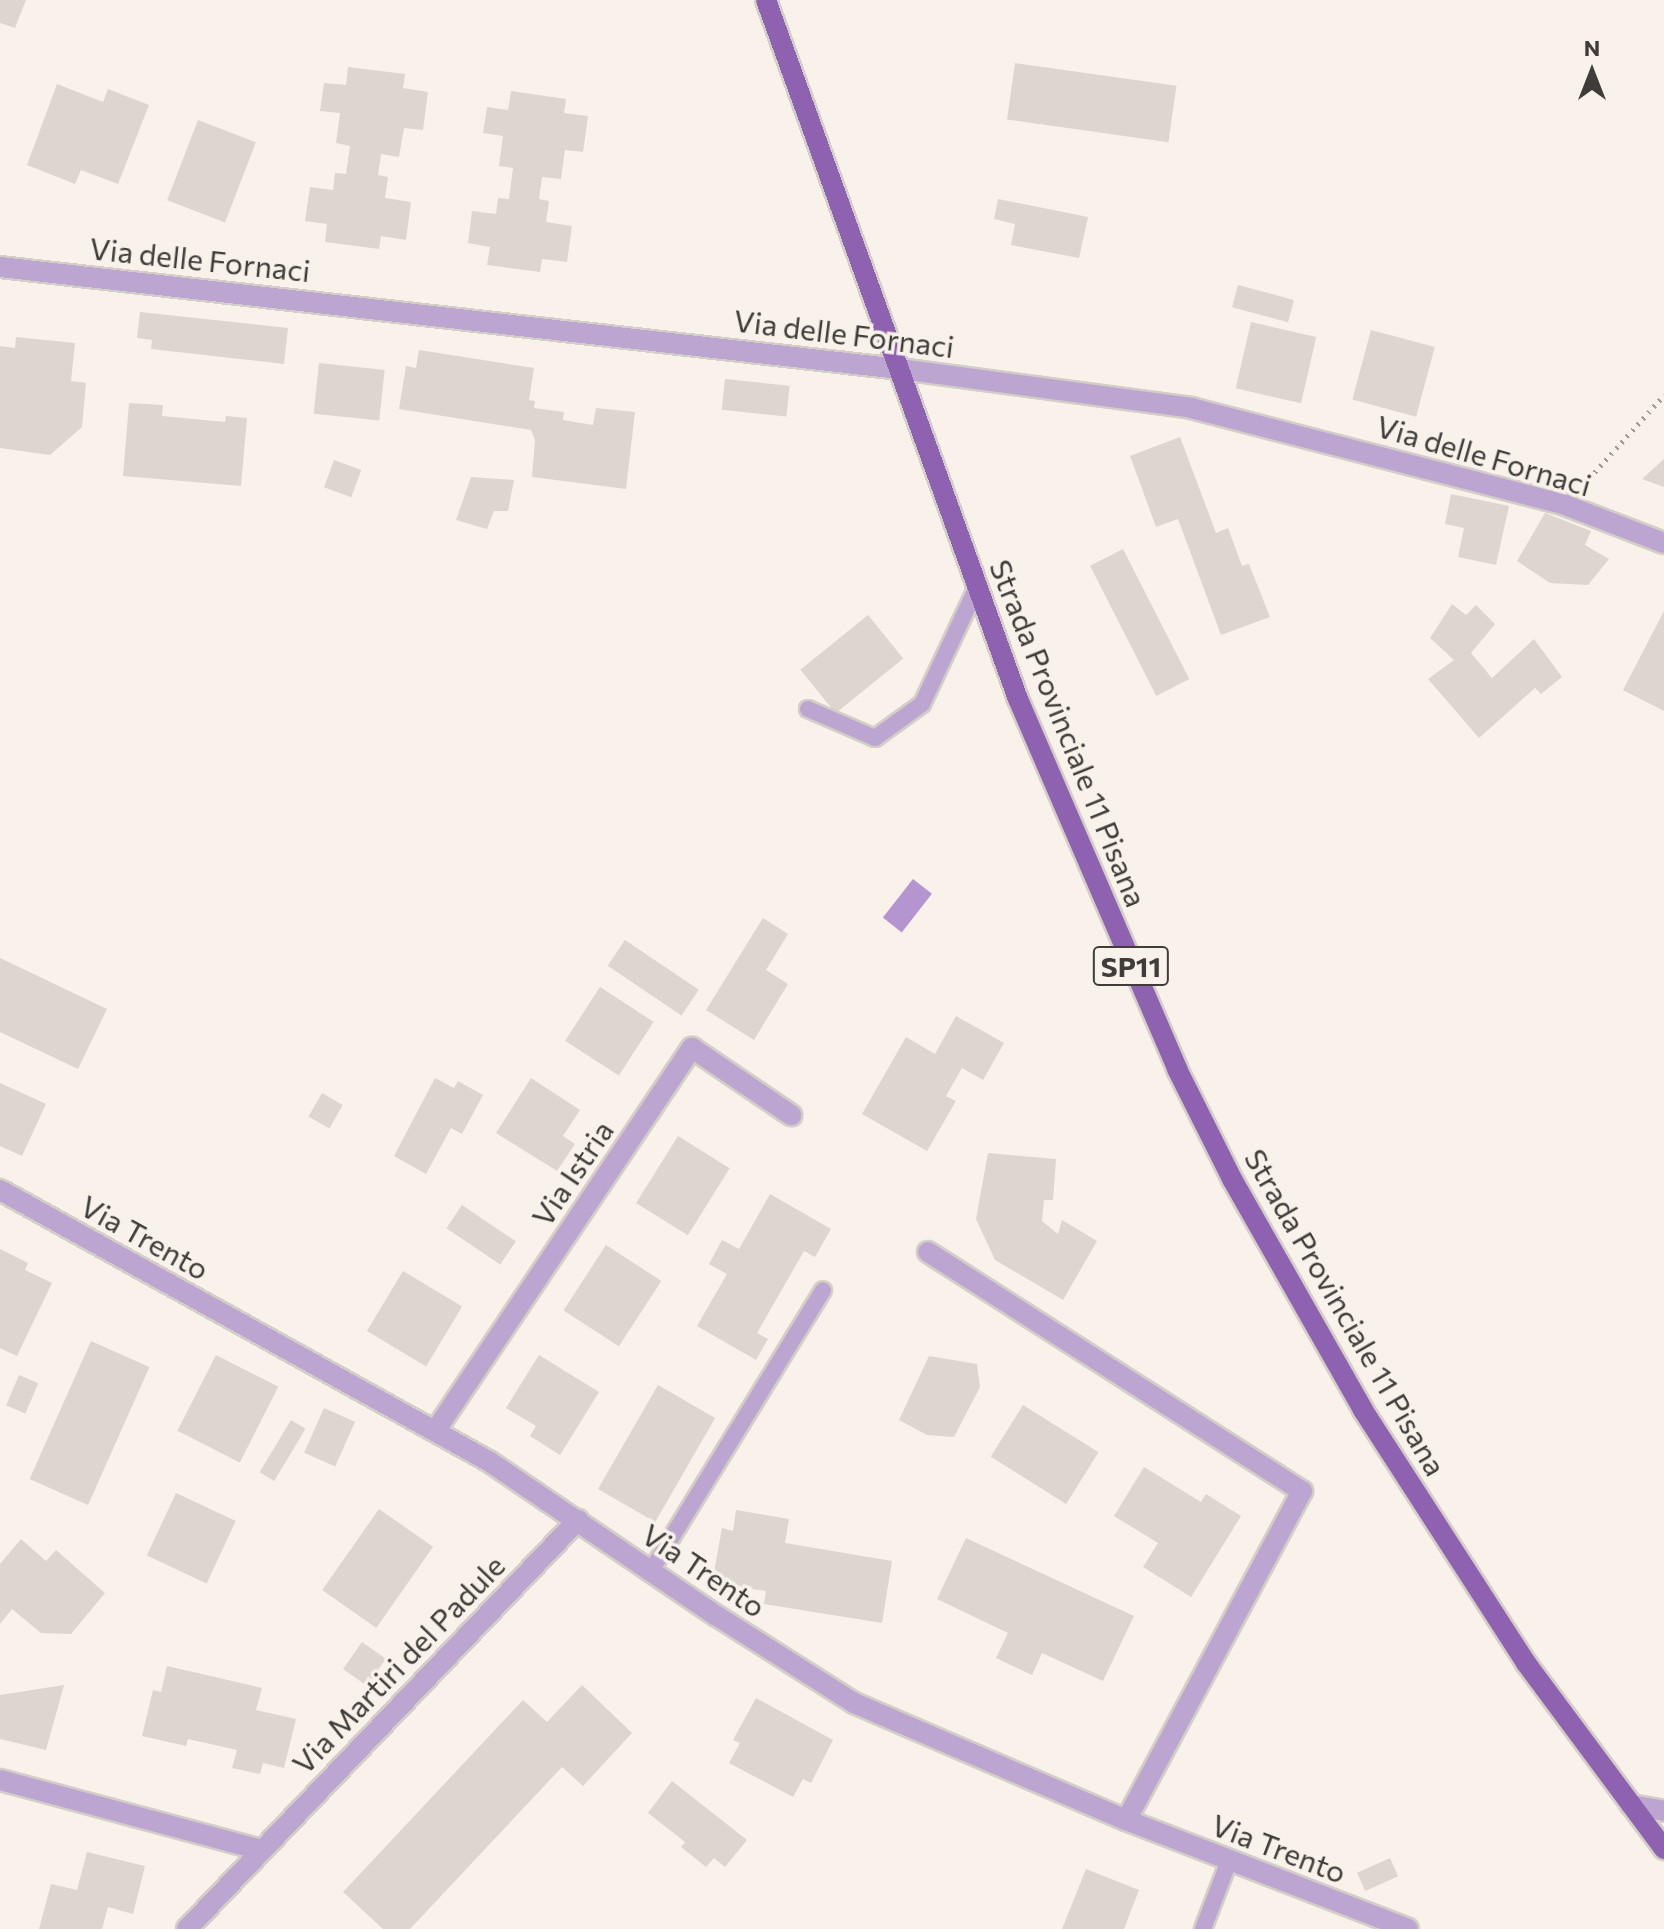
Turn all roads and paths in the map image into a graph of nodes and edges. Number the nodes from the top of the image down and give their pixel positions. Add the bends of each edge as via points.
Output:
1 (766, 0) edge
2 (0, 267) edge
3 (900, 369) junction
4 (1664, 395) edge
5 (1565, 505) junction
6 (1664, 543) edge
7 (976, 589) junction
8 (808, 709) dead end
9 (791, 1115) dead end
10 (0, 1190) edge
11 (928, 1252) dead end
12 (823, 1290) dead end
13 (436, 1430) junction
14 (578, 1520) junction
15 (651, 1571) junction
16 (0, 1780) edge
17 (1631, 1805) junction
18 (1664, 1811) edge
19 (1126, 1820) junction
20 (1664, 1849) edge
21 (262, 1850) junction
22 (1229, 1861) junction
23 (187, 1929) edge
24 (1203, 1929) edge
25 (1408, 1929) edge

1 - 3 main road, Strada Provinciale 11 Pisana / SP11
2 - 3 street, Via delle Fornaci
3 - 5 street, Via delle Fornaci via 1191,408
3 - 7 main road, Strada Provinciale 11 Pisana / SP11
4 - 5 path
5 - 6 street, Via delle Fornaci
7 - 8 lane via 922,704 875,738
7 - 17 main road, Strada Provinciale 11 Pisana / SP11 via 1128,959 1232,1179 1363,1410 1526,1663
9 - 13 street, Via Istria via 692,1048
10 - 13 street, Via Trento
11 - 19 street via 1302,1491
12 - 15 lane
13 - 14 street, Via Trento
14 - 15 street, Via Trento
14 - 21 street, Via Martiri del Padule
15 - 19 street, Via Trento via 854,1703
16 - 21 street
17 - 18 street
17 - 20 main road, Strada Provinciale 11 Pisana / SP11
19 - 22 street, Via Trento
21 - 23 street, Via Martiri del Padule
22 - 24 lane
22 - 25 street, Via Trento

